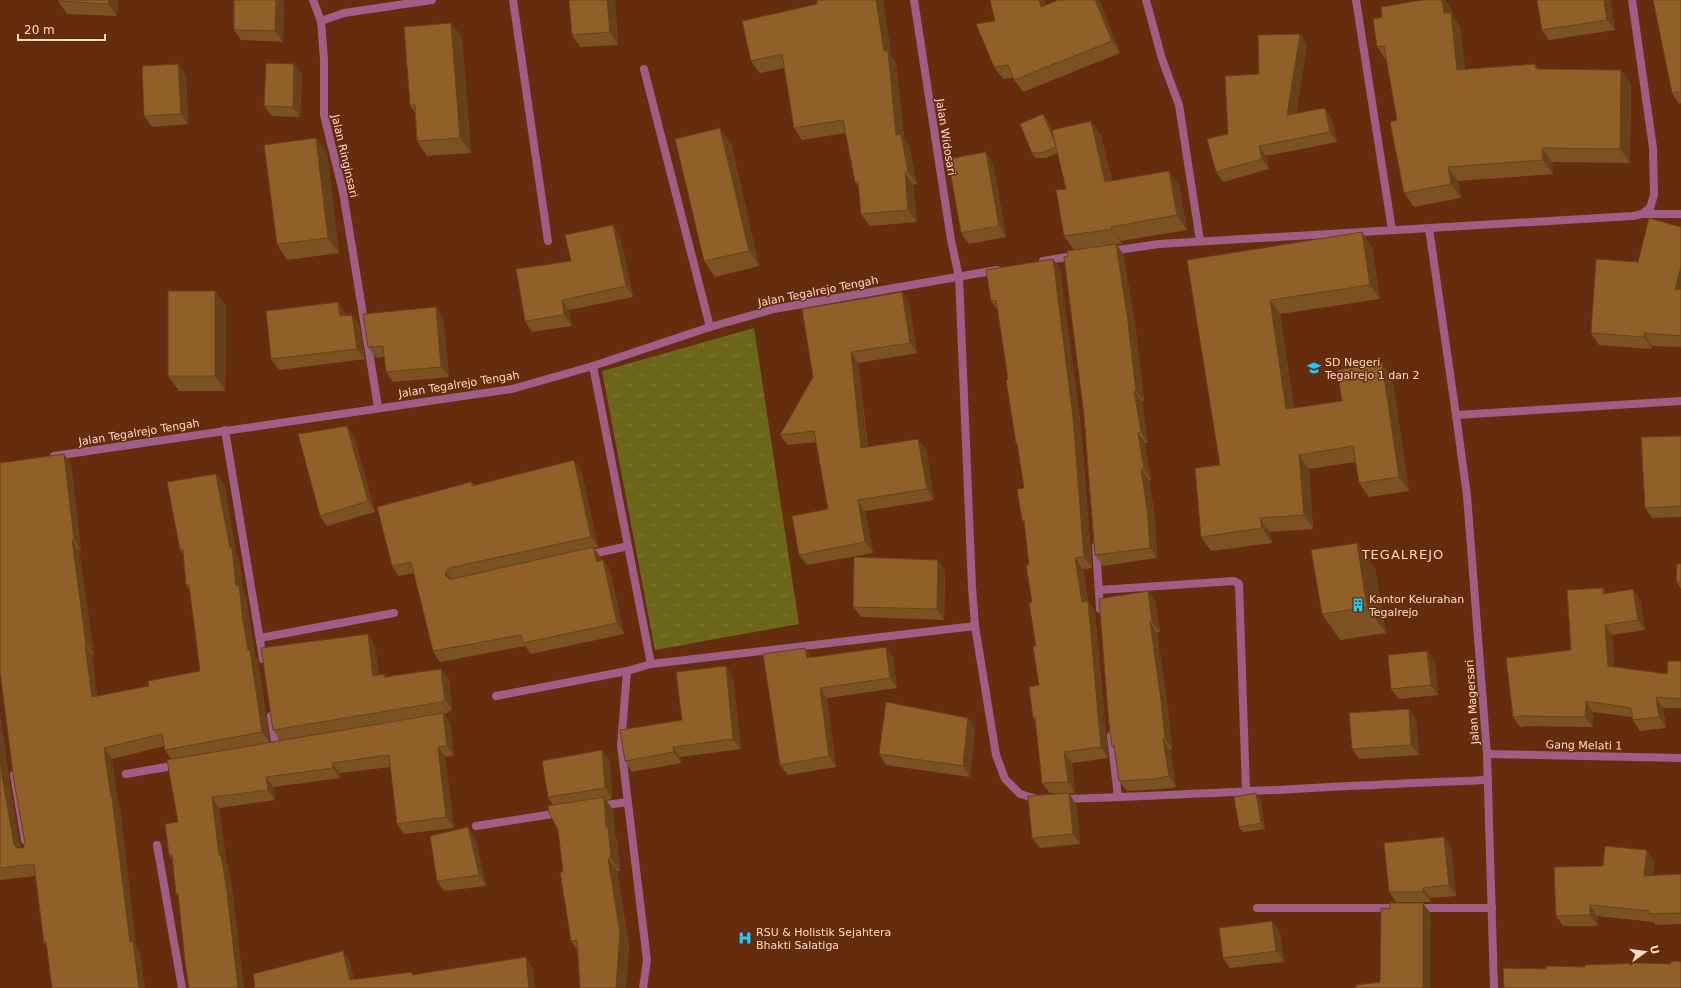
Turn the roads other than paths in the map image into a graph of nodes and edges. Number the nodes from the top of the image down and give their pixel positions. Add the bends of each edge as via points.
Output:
1 (313, 0) edge
2 (432, 0) edge
3 (513, 0) edge
4 (914, 0) edge
5 (1146, 0) edge
6 (1356, 0) edge
7 (1632, 0) edge
8 (321, 21) junction
9 (644, 69) dead end
10 (1642, 214) junction
11 (1681, 214) edge
12 (1429, 228) junction
13 (1392, 230) junction
14 (548, 241) dead end
15 (1200, 241) junction
16 (1100, 252) edge
17 (1078, 255) edge
18 (1034, 263) edge
19 (1004, 268) edge
20 (959, 277) junction
21 (710, 327) junction
22 (593, 366) junction
23 (1681, 401) edge
24 (378, 407) junction
25 (1456, 415) junction
26 (225, 430) junction
27 (44, 457) edge
28 (1095, 537) edge
29 (628, 546) junction
30 (582, 556) edge
31 (1099, 590) junction
32 (394, 613) dead end
33 (1101, 621) edge
34 (975, 626) junction
35 (260, 638) junction
36 (651, 664) junction
37 (264, 669) edge
38 (627, 671) junction
39 (496, 696) dead end
40 (270, 708) edge
41 (1110, 728) edge
42 (276, 747) edge
43 (1487, 754) junction
44 (1681, 758) edge
45 (186, 763) edge
46 (13, 769) edge
47 (126, 774) dead end
48 (1488, 780) junction
49 (1246, 791) junction
50 (1118, 797) junction
51 (1044, 799) edge
52 (1058, 799) edge
53 (628, 802) junction
54 (590, 808) edge
55 (567, 812) edge
56 (476, 826) dead end
57 (157, 845) dead end
58 (26, 846) edge
59 (1257, 908) dead end
60 (1492, 908) junction
61 (182, 988) edge
62 (643, 988) edge
63 (1494, 988) edge

1 - 8 street, Jalan Ringinsari
2 - 8 street via 344,13
3 - 14 street
4 - 20 street, Jalan Widosari
5 - 15 street via 1162,59 1179,105
6 - 13 street
7 - 10 street via 1653,148 1654,195 1650,208
8 - 24 street, Jalan Ringinsari via 324,115 343,192
9 - 21 street
10 - 11 street
10 - 12 street
12 - 13 street
12 - 25 street, Jalan Magersari
13 - 15 street
15 - 16 street
17 - 18 street via 1064,261
19 - 20 street, Jalan Tegalrejo Tengah
20 - 21 street, Jalan Tegalrejo Tengah via 774,309
20 - 34 street, Jalan Widosari
21 - 22 street, Jalan Tegalrejo Tengah
22 - 24 street, Jalan Tegalrejo Tengah via 512,389
22 - 29 street
23 - 25 street
24 - 26 street, Jalan Tegalrejo Tengah
25 - 43 street, Jalan Magersari via 1467,496
26 - 27 street, Jalan Tegalrejo Tengah
26 - 35 street
28 - 31 street
29 - 30 street
29 - 36 street
31 - 33 street
31 - 49 street via 1234,581 1239,584
32 - 35 street
34 - 36 street
34 - 51 street, Jalan Widosari via 996,755 1005,778 1020,794
35 - 37 street
36 - 38 street
38 - 39 street
38 - 53 street via 621,745
40 - 42 street
41 - 50 street
43 - 44 street, Gang Melati 1
43 - 48 street, Jalan Magersari
45 - 47 street
46 - 58 street
48 - 49 street
48 - 60 street, Jalan Magersari
49 - 50 street
50 - 52 street
53 - 54 street
53 - 62 street via 647,960
55 - 56 street
57 - 61 street
59 - 60 street
60 - 63 street, Jalan Magersari via 1498,973

